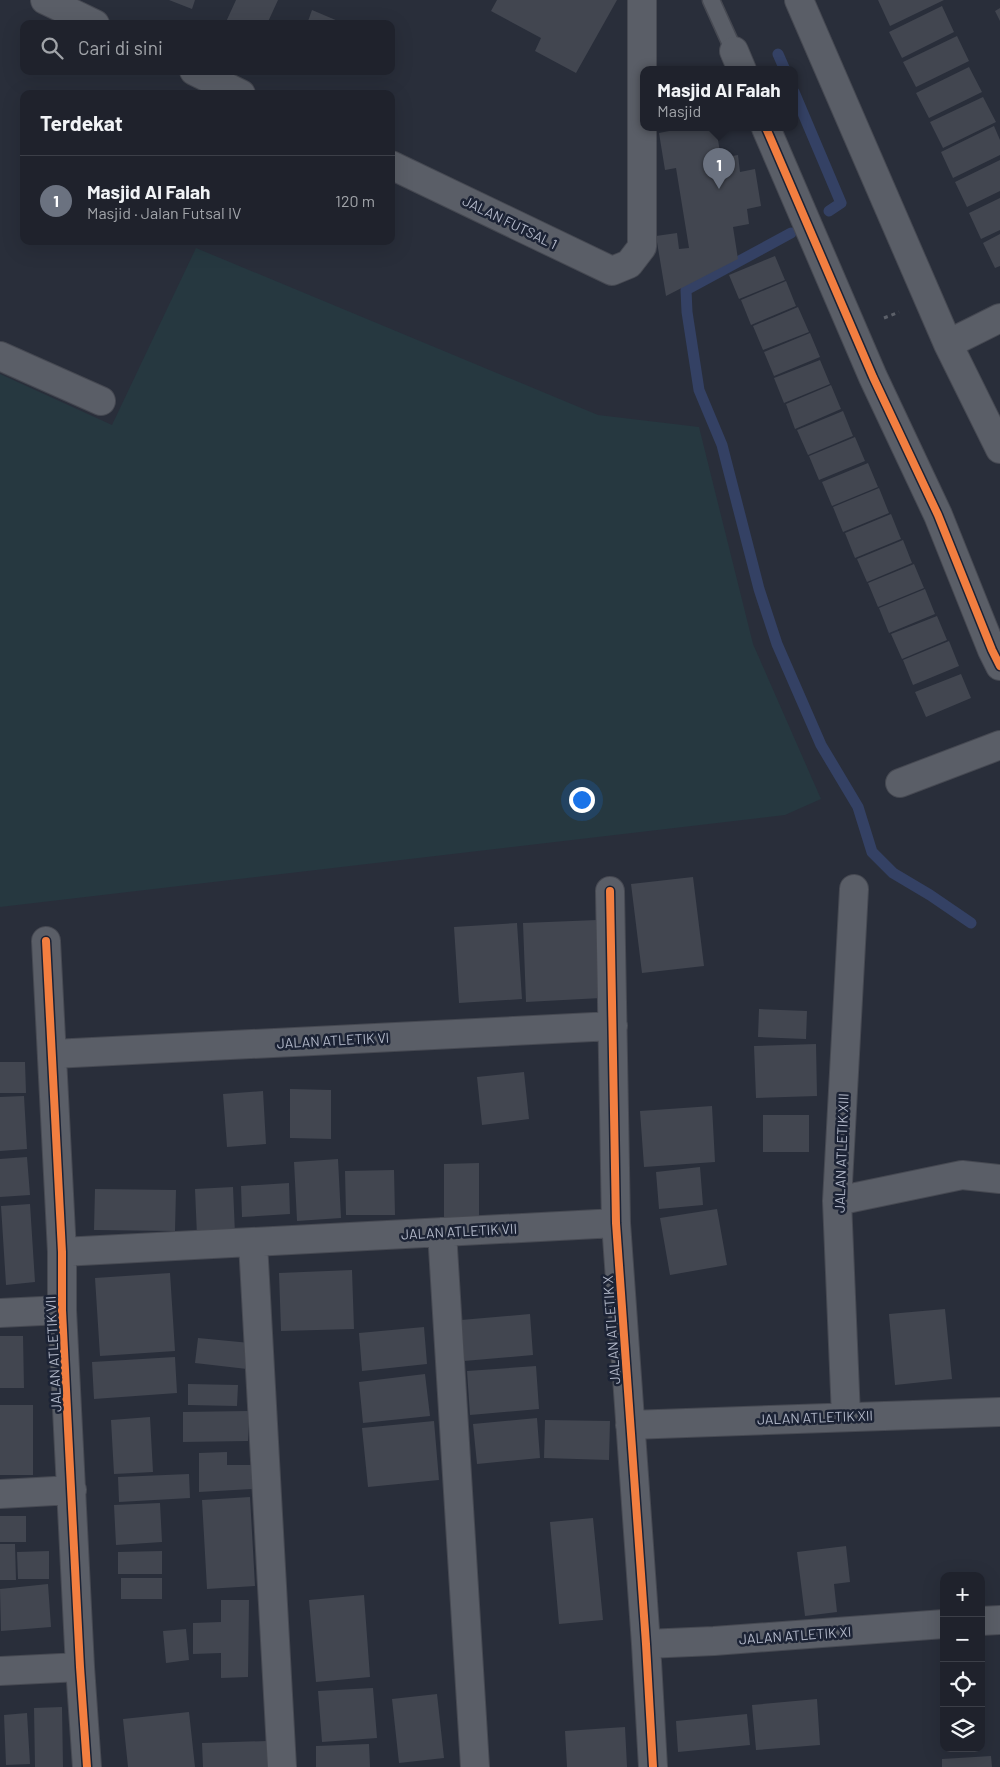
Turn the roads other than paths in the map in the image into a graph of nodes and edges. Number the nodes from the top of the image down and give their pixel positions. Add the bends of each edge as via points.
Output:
1 (45, 0) edge
2 (642, 0) edge
3 (711, 0) edge
4 (799, 0) edge
5 (87, 20) edge
6 (738, 61) edge
7 (642, 66) edge
8 (202, 75) edge
9 (233, 90) edge
10 (642, 131) edge
11 (767, 131) edge
12 (395, 167) edge
13 (1000, 318) edge
14 (948, 344) junction
15 (0, 356) edge
16 (100, 401) dead end
17 (1000, 449) edge
18 (1000, 666) edge
19 (1000, 745) edge
20 (900, 783) dead end
21 (854, 889) dead end
22 (610, 891) dead end
23 (46, 941) dead end
24 (613, 1026) junction
25 (53, 1054) junction
26 (1000, 1179) edge
27 (838, 1201) junction
28 (616, 1223) junction
29 (442, 1232) junction
30 (253, 1243) junction
31 (62, 1252) junction
32 (62, 1310) junction
33 (0, 1313) edge
34 (1000, 1412) edge
35 (846, 1416) junction
36 (630, 1425) junction
37 (72, 1490) junction
38 (0, 1494) edge
39 (1000, 1620) edge
40 (985, 1621) edge
41 (940, 1624) edge
42 (646, 1644) junction
43 (80, 1667) junction
44 (0, 1671) edge
45 (87, 1767) edge
46 (282, 1767) edge
47 (475, 1767) edge
48 (653, 1767) edge

1 - 5 street
2 - 7 street, JALAN FUTSAL 1
3 - 6 lane
4 - 14 street
8 - 9 street
10 - 12 street, JALAN FUTSAL 1 via 642,246 629,264 612,271
11 - 18 street via 873,377 938,516
13 - 14 street
14 - 17 street
15 - 16 street
19 - 20 street
21 - 27 street, JALAN ATLETIK XIII
22 - 24 street, JALAN ATLETIK X
23 - 25 street, JALAN ATLETIK VII
24 - 25 street, JALAN ATLETIK VI
24 - 28 street, JALAN ATLETIK X
25 - 31 street, JALAN ATLETIK VII
26 - 27 street via 962,1175
27 - 35 street, JALAN ATLETIK XIII
28 - 29 street, JALAN ATLETIK VII
28 - 36 street, JALAN ATLETIK X
29 - 30 street, JALAN ATLETIK VII
29 - 47 street
30 - 31 street, JALAN ATLETIK VII
30 - 46 street
31 - 32 street, JALAN ATLETIK VII
32 - 33 street
32 - 37 street, JALAN ATLETIK VII
34 - 35 street, JALAN ATLETIK XII
35 - 36 street, JALAN ATLETIK XII
36 - 42 street, JALAN ATLETIK X
37 - 38 street
37 - 43 street, JALAN ATLETIK VII
39 - 40 street
41 - 42 street, JALAN ATLETIK XI
42 - 48 street, JALAN ATLETIK X
43 - 44 street
43 - 45 street, JALAN ATLETIK VII

